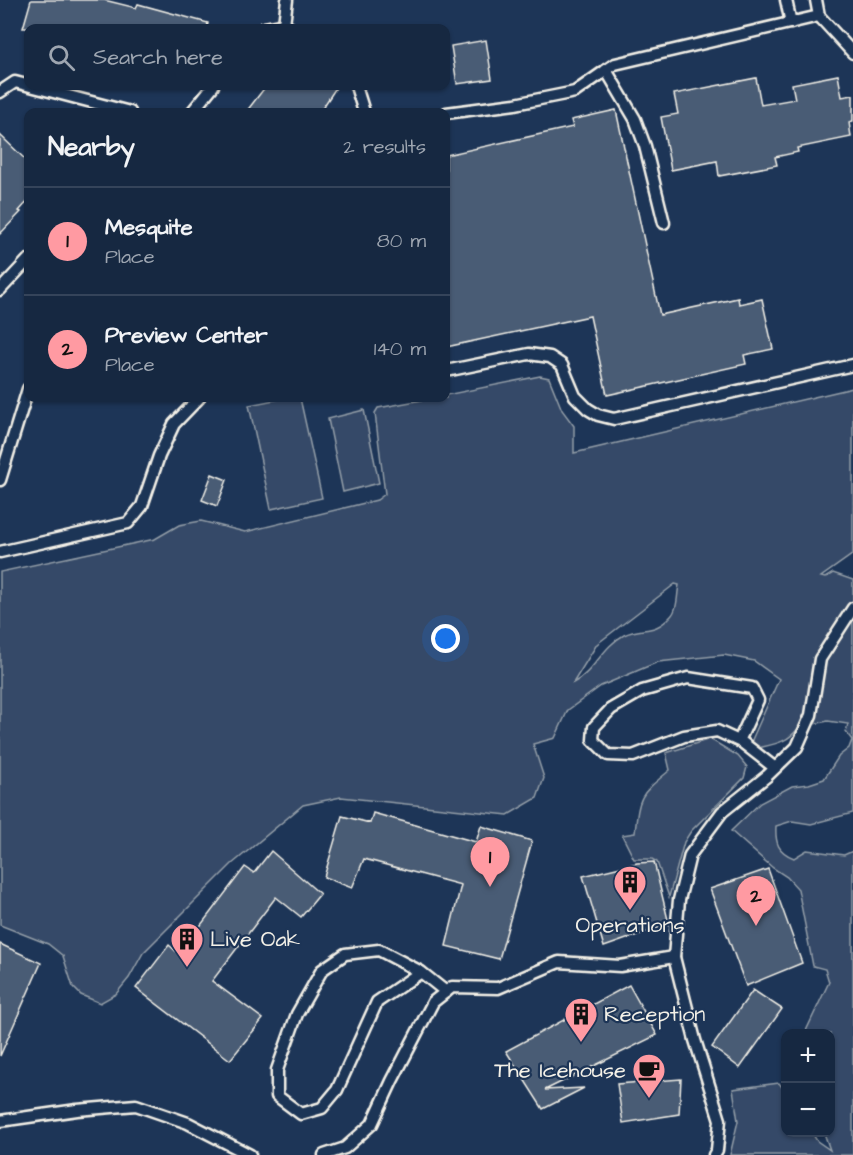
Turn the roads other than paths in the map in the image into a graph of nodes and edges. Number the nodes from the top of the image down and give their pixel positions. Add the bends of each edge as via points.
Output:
1 (786, 0) edge
2 (816, 0) edge
3 (287, 1) edge
4 (819, 16) junction
5 (791, 23) junction
6 (287, 24) edge
7 (853, 52) edge
8 (606, 70) junction
9 (24, 85) edge
10 (43, 90) edge
11 (210, 90) edge
12 (357, 90) edge
13 (0, 92) edge
14 (105, 108) edge
15 (195, 108) edge
16 (363, 108) edge
17 (450, 112) edge
18 (664, 223) dead end
19 (24, 264) edge
20 (0, 290) edge
21 (853, 365) edge
22 (450, 370) edge
23 (24, 402) edge
24 (195, 402) edge
25 (0, 480) edge
26 (0, 552) edge
27 (853, 608) edge
28 (739, 741) junction
29 (775, 768) junction
30 (674, 957) junction
31 (421, 972) junction
32 (446, 992) junction
33 (0, 1121) edge
34 (250, 1155) edge
35 (324, 1155) edge
36 (714, 1155) edge

1 - 5 lane
2 - 4 lane
3 - 6 lane
4 - 5 lane
4 - 7 lane
5 - 8 lane via 615,64
8 - 17 lane via 575,92
8 - 18 lane via 635,119
9 - 13 lane via 15,82
10 - 14 lane
11 - 15 lane
12 - 16 lane
19 - 20 lane
21 - 22 lane via 614,419 588,409 575,396 562,365 550,357 529,354
23 - 25 lane
24 - 26 lane via 174,424 142,506 128,523
27 - 29 lane via 820,659 811,715 797,747
28 - 28 lane via 717,732 684,736 633,756 608,754 593,740 594,727 610,709 642,691 688,678 752,688 758,700
28 - 29 lane
29 - 30 lane via 722,812 690,855
30 - 32 lane via 620,966 559,963 498,988 453,987
30 - 36 lane via 720,1120
31 - 31 lane via 377,1002 337,1090 322,1108 301,1114 277,1096 277,1070 297,1014 322,970 345,954 379,950
31 - 32 lane
32 - 35 lane via 433,1002 372,1124 345,1148
33 - 34 lane via 136,1105 188,1123

